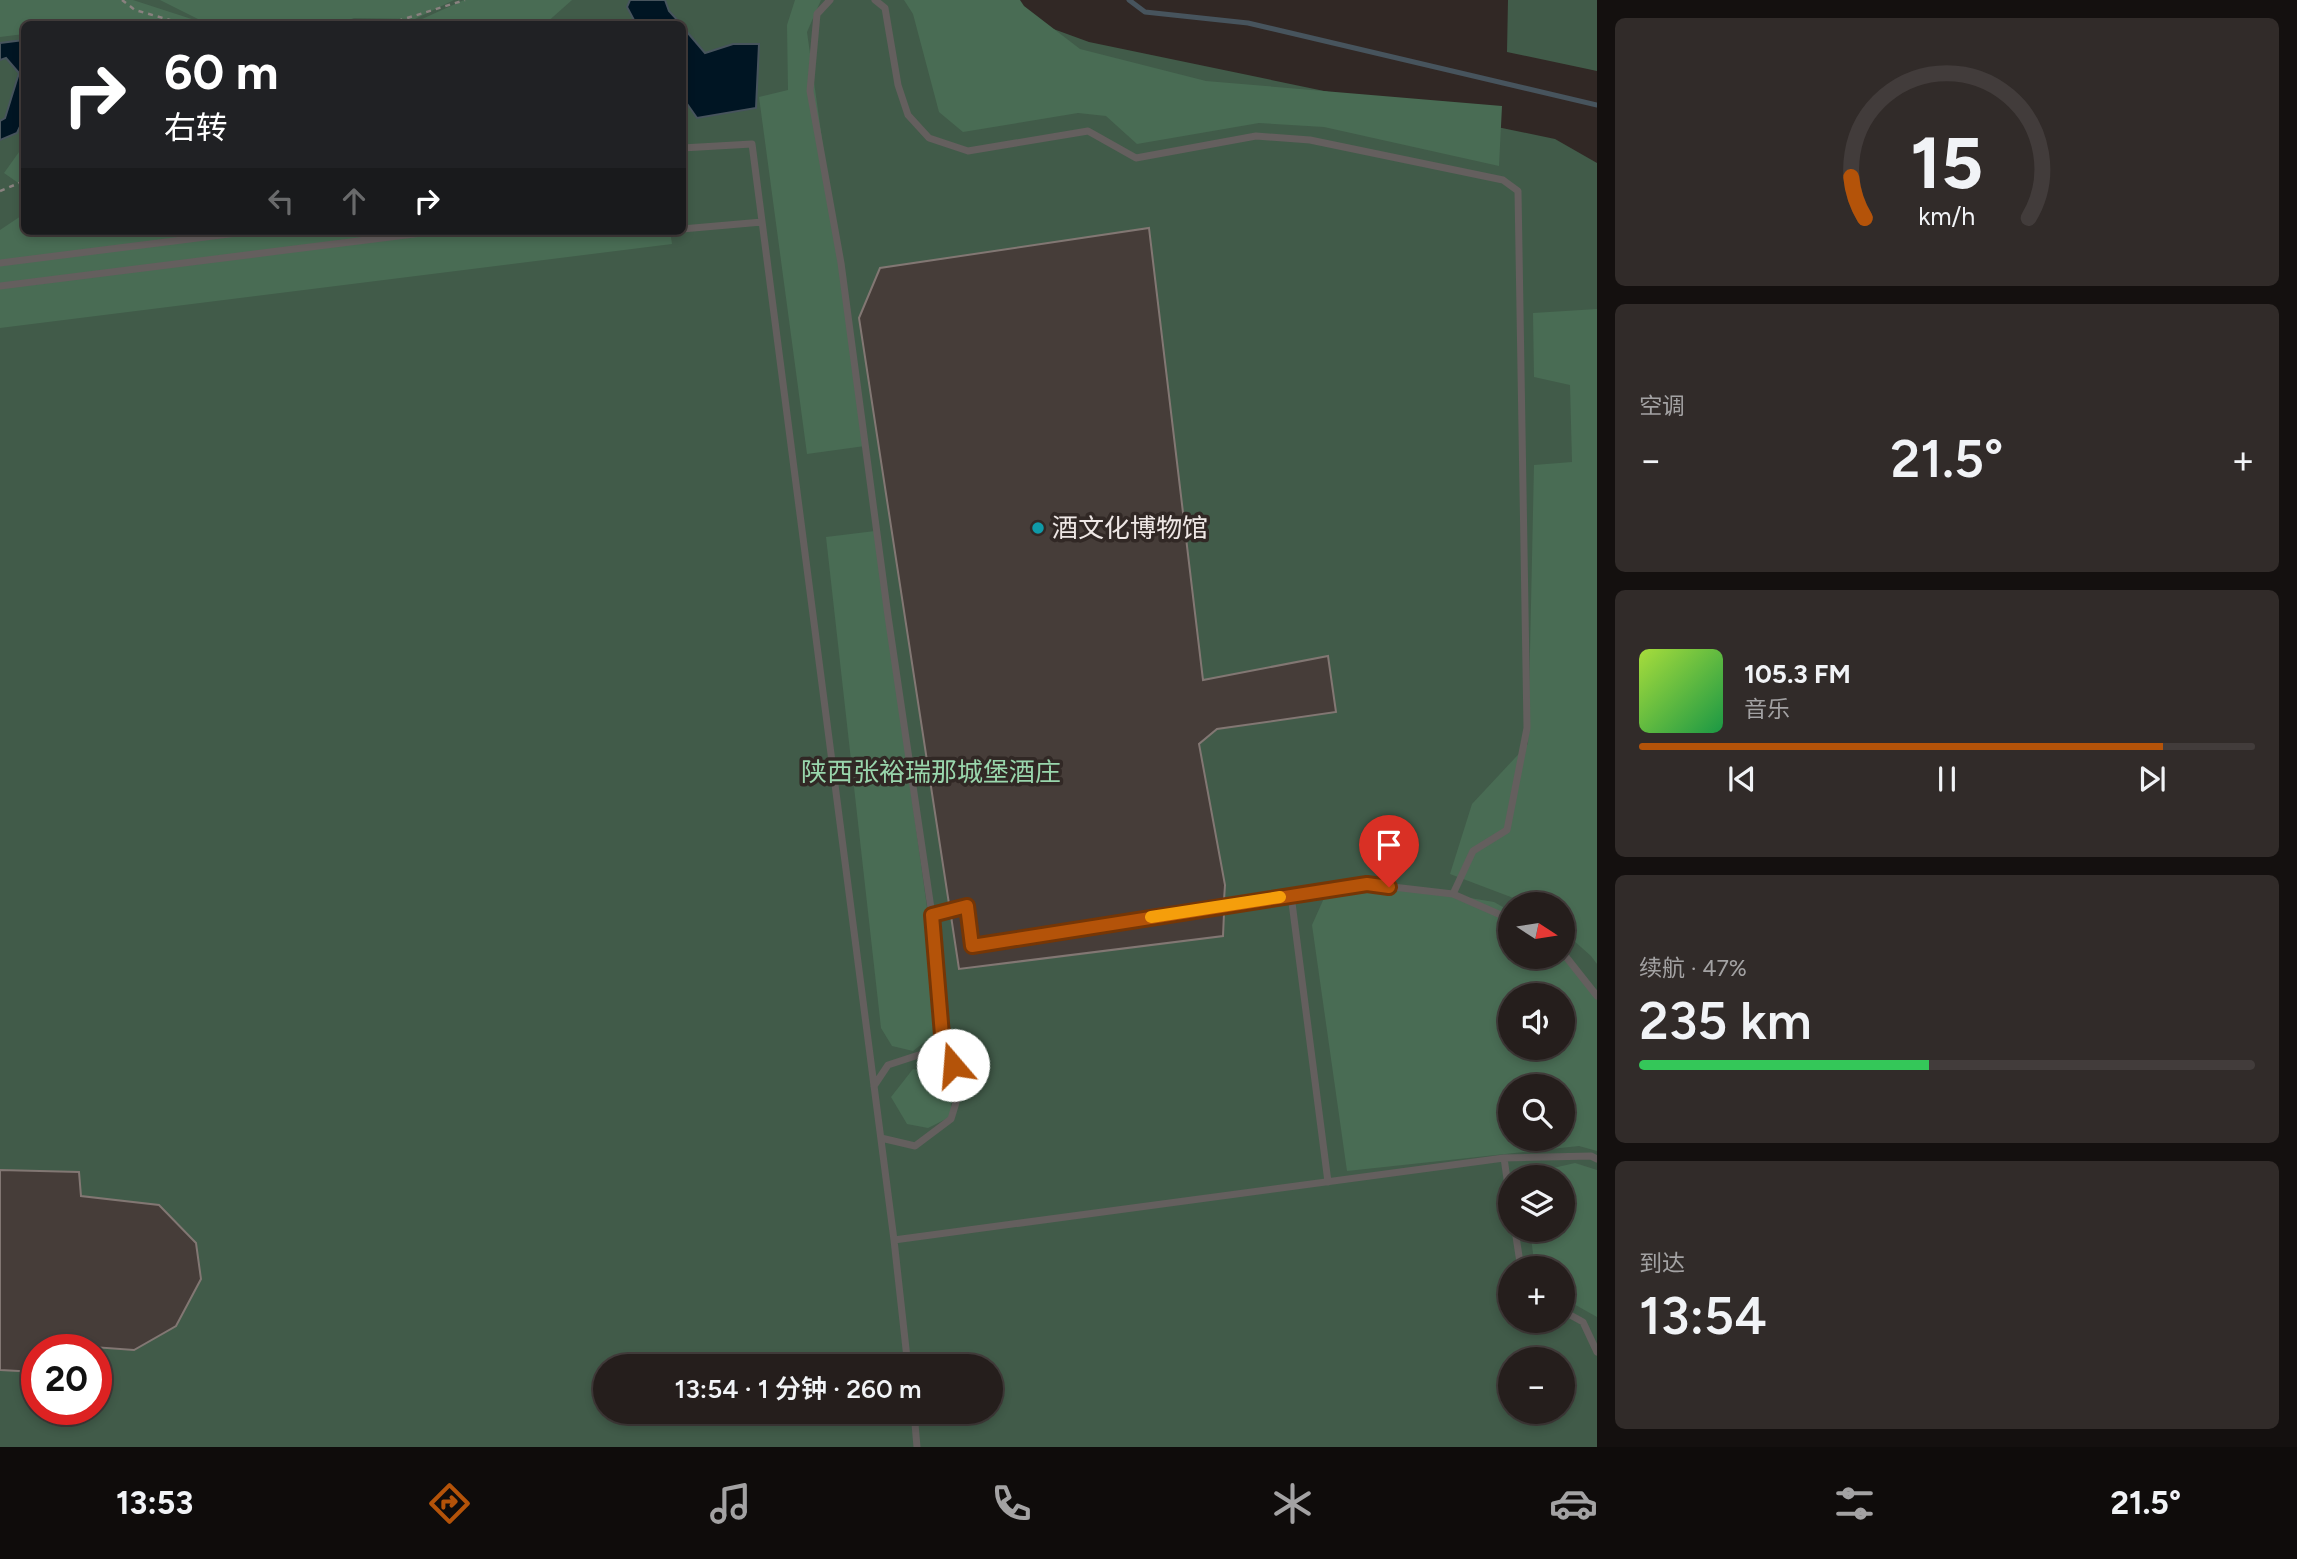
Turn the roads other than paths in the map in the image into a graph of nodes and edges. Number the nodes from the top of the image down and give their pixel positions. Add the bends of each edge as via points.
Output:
1 (830, 0) edge
2 (876, 0) edge
3 (686, 148) edge
4 (762, 222) junction
5 (686, 229) edge
6 (220, 235) edge
7 (406, 235) edge
8 (0, 262) edge
9 (0, 286) edge
10 (1453, 894) junction
11 (1291, 895) junction
12 (1498, 914) edge
13 (932, 915) junction
14 (1575, 968) edge
15 (1597, 996) edge
16 (943, 1047) junction
17 (874, 1087) junction
18 (881, 1138) junction
19 (1504, 1158) junction
20 (1597, 1159) edge
21 (1505, 1165) edge
22 (1328, 1182) junction
23 (894, 1240) junction
24 (1575, 1318) edge
25 (1597, 1352) edge
26 (907, 1354) edge
27 (915, 1424) edge
28 (918, 1447) edge

1 - 13 lane via 817,14 810,91 841,263
2 - 10 lane via 885,8 908,115 929,138 968,151 1088,131 1136,158 1256,136 1373,151 1503,180 1518,191 1527,728 1507,830 1474,851
3 - 4 lane via 752,144
4 - 5 lane
4 - 17 lane
6 - 8 lane
7 - 9 lane
10 - 11 lane via 1367,884
10 - 12 lane
11 - 13 lane via 972,946 967,906
11 - 22 lane
13 - 16 lane
14 - 15 lane
16 - 17 lane via 888,1065
16 - 18 lane via 962,1083 951,1119 915,1146
17 - 18 lane
18 - 23 lane
19 - 20 lane
19 - 21 lane
19 - 22 lane
22 - 23 lane
23 - 26 lane
24 - 25 lane via 1583,1322
27 - 28 lane

